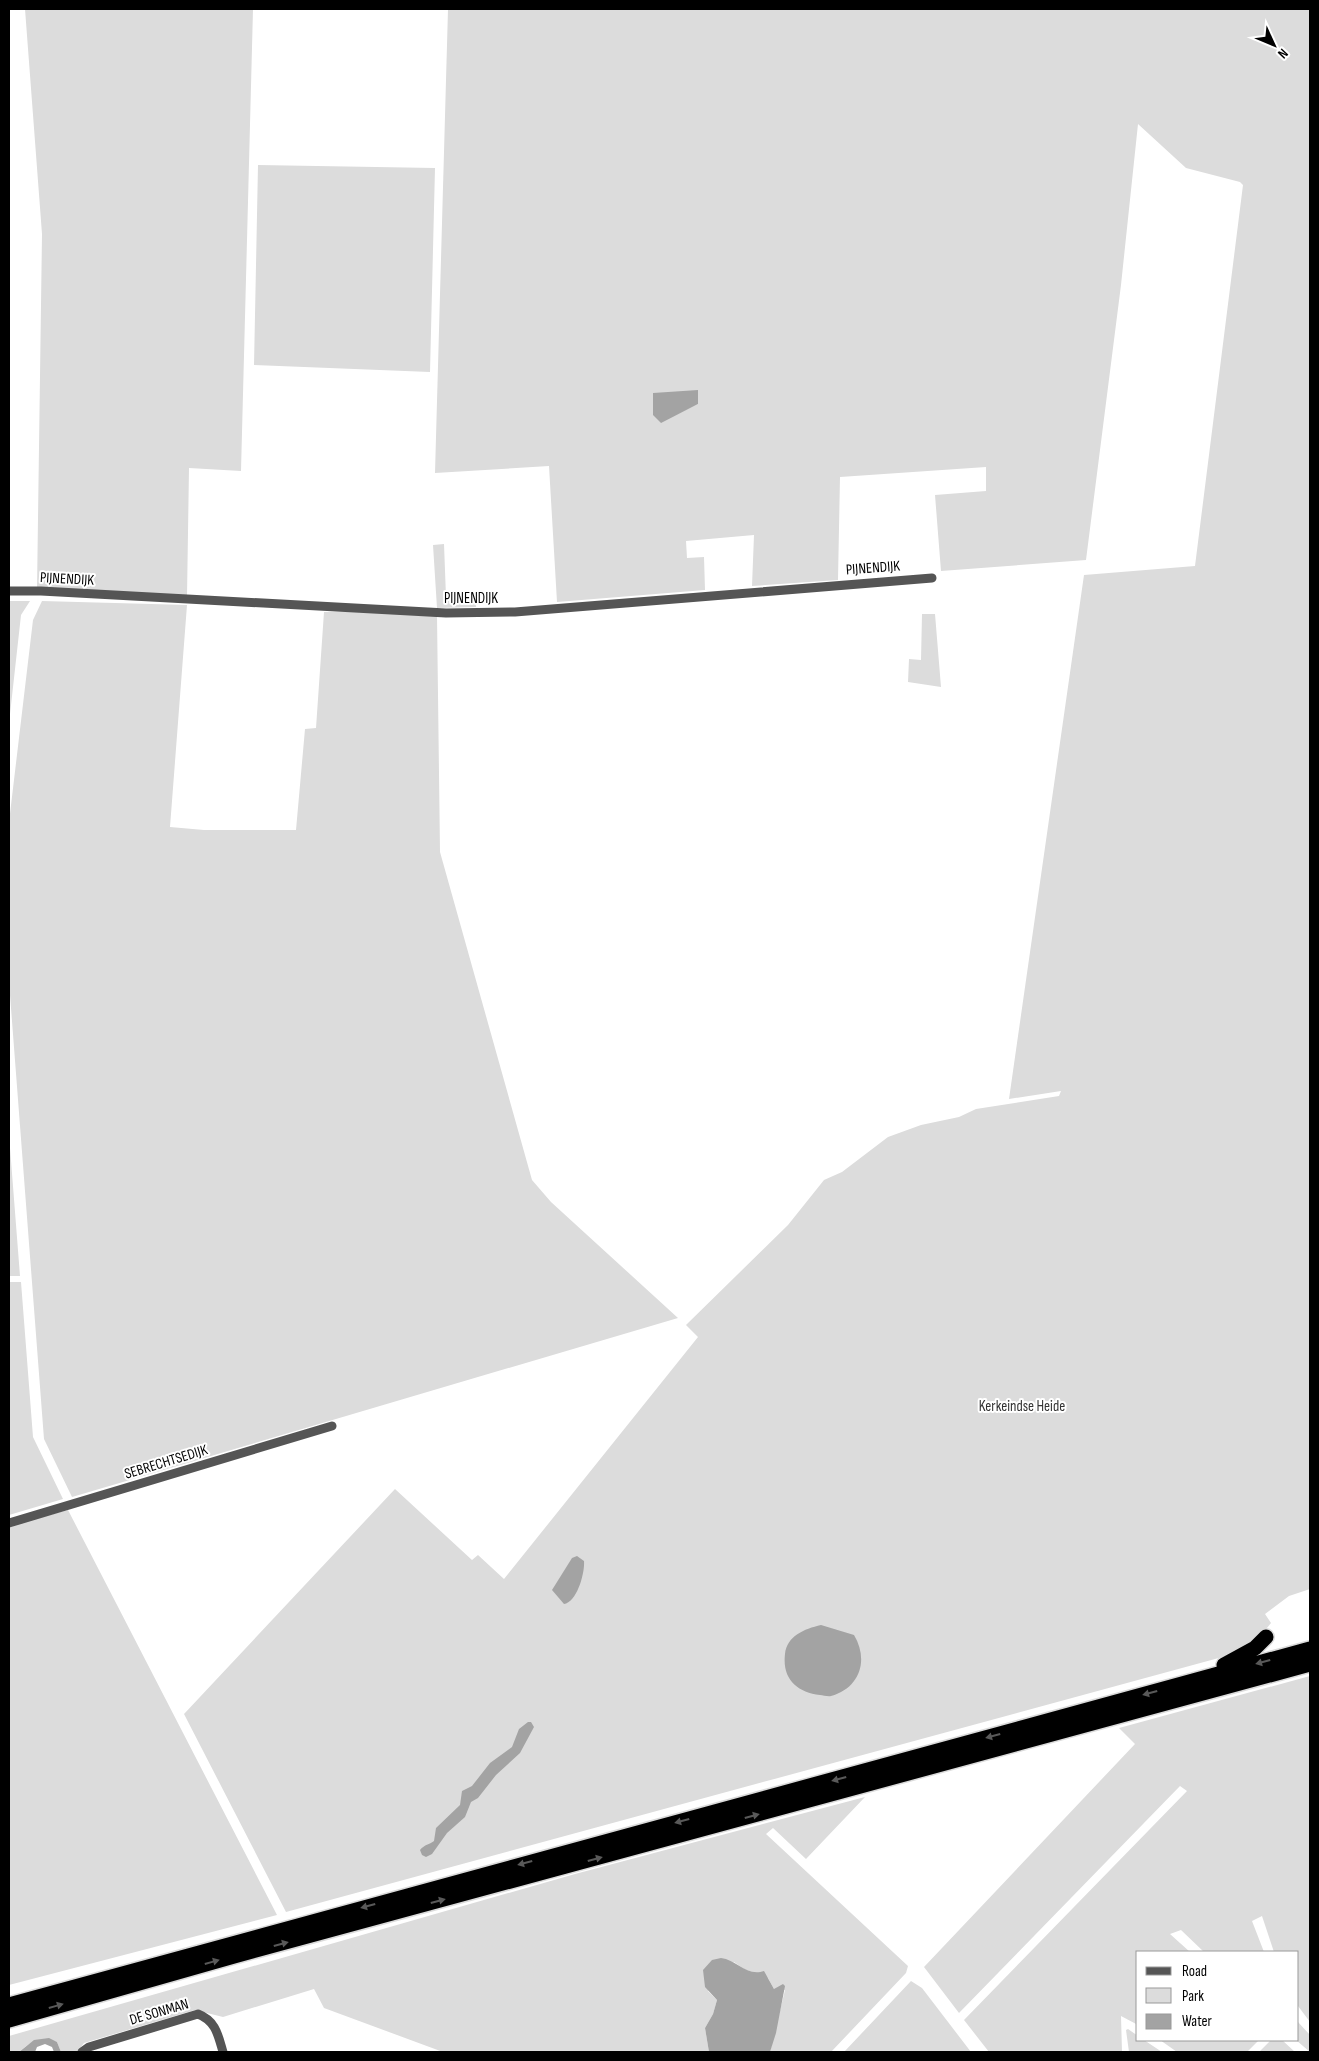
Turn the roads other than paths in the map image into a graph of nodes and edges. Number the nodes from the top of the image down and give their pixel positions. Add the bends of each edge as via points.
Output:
1 (932, 578) dead end
2 (9, 591) edge
3 (332, 1426) dead end
4 (9, 1523) edge
5 (1266, 1637) dead end
6 (1310, 1649) edge
7 (1310, 1664) edge
8 (1197, 1680) junction
9 (9, 2005) edge
10 (9, 2020) edge
11 (82, 2052) edge
12 (224, 2052) edge

1 - 2 street, PIJNENDIJK via 515,612 429,612
3 - 4 street, SEBRECHTSEDIJK
5 - 8 highway via 1241,1657 1204,1672
6 -> 8 highway
10 -> 7 highway
8 -> 9 highway
11 - 12 street, DE SONMAN via 89,2047 198,2014 216,2026

